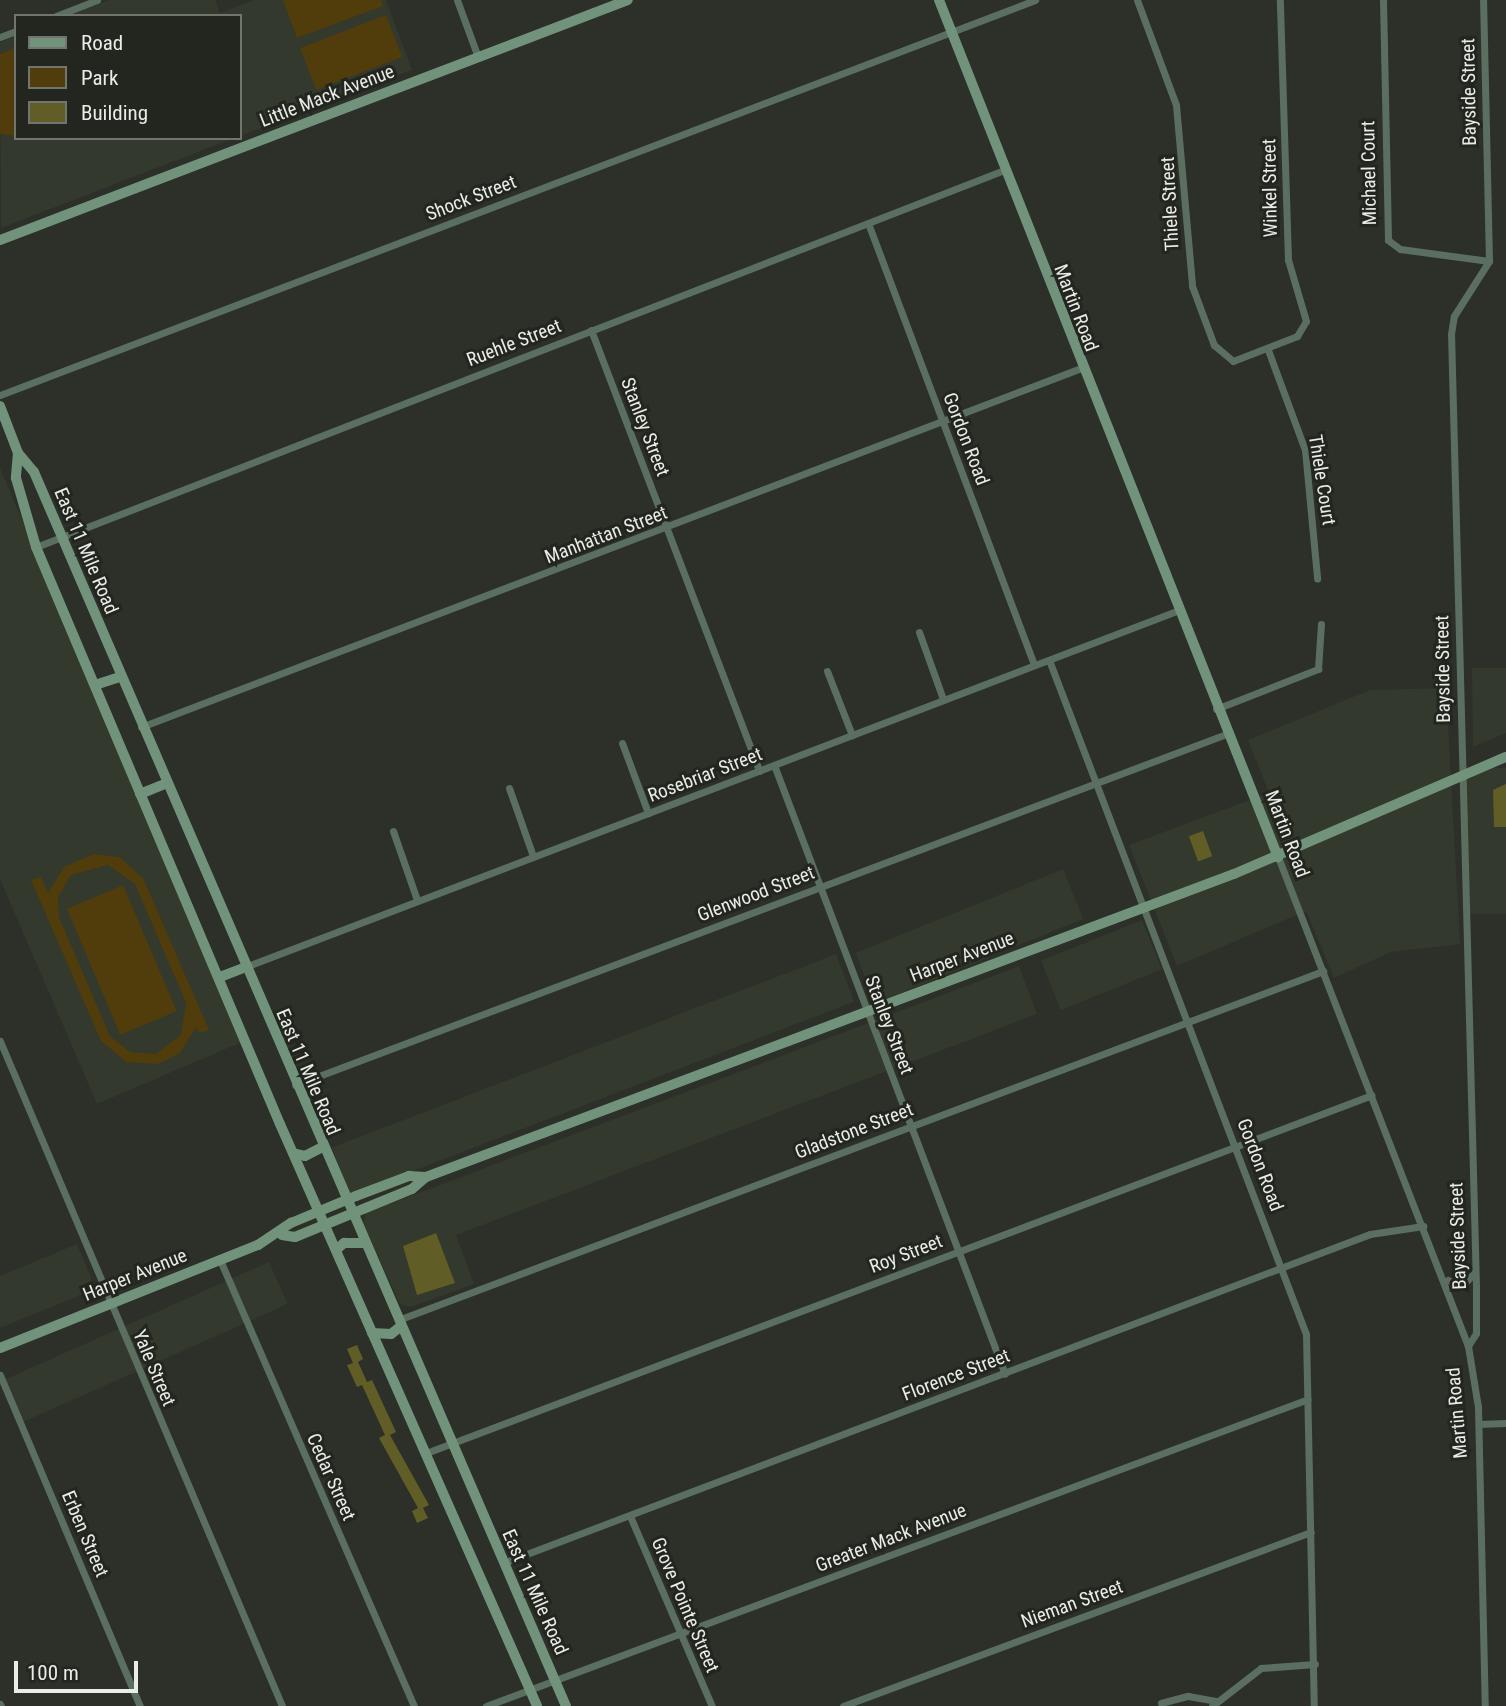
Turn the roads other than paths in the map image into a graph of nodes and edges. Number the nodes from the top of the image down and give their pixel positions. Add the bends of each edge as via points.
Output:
1 (97, 0) edge
2 (457, 0) edge
3 (596, 0) edge
4 (628, 0) edge
5 (939, 0) edge
6 (1035, 0) edge
7 (1137, 0) edge
8 (1280, 0) edge
9 (1383, 0) edge
10 (1483, 0) edge
11 (600, 11) junction
12 (60, 14) edge
13 (953, 32) junction
14 (478, 57) junction
15 (1004, 170) junction
16 (868, 223) junction
17 (0, 240) edge
18 (1489, 261) junction
19 (591, 330) junction
20 (1268, 350) junction
21 (1081, 368) junction
22 (0, 396) edge
23 (0, 406) edge
24 (943, 422) junction
25 (18, 453) junction
26 (667, 528) junction
27 (60, 537) junction
28 (36, 547) junction
29 (1317, 578) dead end
30 (1177, 611) junction
31 (1321, 624) dead end
32 (919, 632) dead end
33 (1049, 660) junction
34 (1034, 665) junction
35 (827, 671) dead end
36 (120, 677) junction
37 (95, 685) junction
38 (943, 699) junction
39 (1216, 709) junction
40 (141, 727) junction
41 (1229, 733) junction
42 (852, 735) junction
43 (622, 743) dead end
44 (1506, 757) edge
45 (774, 765) junction
46 (759, 771) junction
47 (1461, 776) junction
48 (1099, 782) junction
49 (165, 784) junction
50 (509, 788) dead end
51 (140, 794) junction
52 (648, 813) junction
53 (393, 831) dead end
54 (533, 856) junction
55 (1278, 857) junction
56 (821, 887) junction
57 (417, 900) junction
58 (1145, 907) junction
59 (244, 968) junction
60 (1323, 971) junction
61 (220, 978) junction
62 (867, 1011) junction
63 (1188, 1022) junction
64 (0, 1041) edge
65 (294, 1086) junction
66 (1372, 1095) junction
67 (911, 1126) junction
68 (1236, 1146) junction
69 (321, 1148) junction
70 (293, 1153) junction
71 (426, 1177) junction
72 (344, 1201) junction
73 (318, 1211) junction
74 (349, 1214) junction
75 (324, 1224) junction
76 (1423, 1226) junction
77 (282, 1234) junction
78 (362, 1243) junction
79 (336, 1250) junction
80 (958, 1251) junction
81 (219, 1260) junction
82 (1438, 1264) junction
83 (1283, 1270) junction
84 (1474, 1272) junction
85 (110, 1304) junction
86 (398, 1324) junction
87 (372, 1333) junction
88 (1468, 1346) junction
89 (0, 1348) edge
90 (1005, 1374) junction
91 (0, 1375) edge
92 (1308, 1399) junction
93 (1506, 1423) edge
94 (1479, 1424) junction
95 (451, 1443) junction
96 (426, 1453) junction
97 (630, 1516) junction
98 (1311, 1532) junction
99 (503, 1563) junction
100 (681, 1634) junction
101 (1315, 1664) junction
102 (555, 1681) junction
103 (529, 1690) junction
104 (1161, 1703) dead end
105 (1214, 1703) edge
106 (141, 1706) edge
107 (282, 1706) edge
108 (414, 1706) edge
109 (486, 1706) edge
110 (537, 1706) edge
111 (566, 1706) edge
112 (712, 1706) edge
113 (843, 1706) edge
114 (1314, 1706) edge
115 (1485, 1706) edge

1 - 12 street
2 - 14 street
3 - 11 street
4 - 11 main road, Little Mack Avenue
5 - 13 main road, Martin Road
6 - 13 street, Shock Street
7 - 20 street, Thiele Street via 1176,105 1198,306 1226,359
8 - 20 street, Winkel Street via 1288,260 1306,321 1297,337
9 - 18 street, Michael Court via 1388,240 1400,249
10 - 18 street, Bayside Street
11 - 14 main road, Little Mack Avenue
13 - 15 main road, Martin Road
13 - 22 street, Shock Street
14 - 17 main road, Little Mack Avenue
15 - 16 street, Ruehle Street
15 - 21 main road, Martin Road
16 - 19 street, Ruehle Street
16 - 24 street, Gordon Road
18 - 47 street, Bayside Street via 1454,316 1451,334
19 - 26 street, Stanley Street
19 - 27 street, Ruehle Street
20 - 29 street, Thiele Court via 1305,450
21 - 24 street, Manhattan Street
21 - 30 main road, Martin Road
23 - 25 main road, East 11 Mile Road
24 - 26 street, Manhattan Street
24 - 34 street, Gordon Road
25 - 27 main road, East 11 Mile Road via 34,472
25 - 28 main road, East 11 Mile Road via 16,478
26 - 40 street, Manhattan Street
26 - 46 street, Stanley Street
27 - 28 street, Ruehle Street
27 - 36 main road, East 11 Mile Road
28 - 37 main road, East 11 Mile Road
30 - 33 street, Rosebriar Street
30 - 39 main road, Martin Road
31 - 39 street via 1318,669
32 - 38 street
33 - 34 street, Rosebriar Street
33 - 48 street, Gordon Road
34 - 38 street, Rosebriar Street
35 - 42 street
36 - 37 main road
36 - 40 main road, East 11 Mile Road
37 - 51 main road, East 11 Mile Road
38 - 42 street, Rosebriar Street
39 - 41 main road, Martin Road
40 - 49 main road, East 11 Mile Road
41 - 48 street, Glenwood Street
41 - 55 main road, Martin Road
42 - 45 street, Rosebriar Street
43 - 52 street
44 - 47 main road, Harper Avenue
45 - 46 street, Rosebriar Street
45 - 56 street, Stanley Street
46 - 52 street, Rosebriar Street
47 - 55 main road, Harper Avenue
47 - 84 street, Bayside Street
48 - 56 street, Glenwood Street
48 - 58 street, Gordon Road
49 - 51 main road
49 - 59 main road, East 11 Mile Road
50 - 54 street
51 - 61 main road, East 11 Mile Road
52 - 54 street, Rosebriar Street
53 - 57 street
54 - 57 street, Rosebriar Street
55 - 58 main road, Harper Avenue
55 - 60 street, Martin Road
56 - 62 street, Stanley Street
56 - 65 street, Glenwood Street
57 - 59 street, Rosebriar Street
58 - 62 main road, Harper Avenue
58 - 63 street, Gordon Road
59 - 61 main road
59 - 65 main road, East 11 Mile Road
60 - 63 street, Gladstone Street
60 - 66 street, Martin Road
61 - 70 main road, East 11 Mile Road
62 - 67 street, Stanley Street
62 - 71 main road, Harper Avenue
63 - 67 street, Gladstone Street
63 - 68 street, Gordon Road
64 - 85 street, Yale Street
65 - 69 main road, East 11 Mile Road
66 - 68 street, Roy Street
66 - 76 street, Martin Road
67 - 80 street, Stanley Street
67 - 86 street, Gladstone Street
68 - 80 street, Roy Street
68 - 83 street, Gordon Road
69 - 70 main road
69 - 72 main road, East 11 Mile Road
70 - 73 main road, East 11 Mile Road
71 - 72 main road, Harper Avenue via 409,1176
71 - 74 main road, Harper Avenue via 412,1189
72 - 73 main road, Harper Avenue
72 - 74 main road, East 11 Mile Road
73 - 75 main road, East 11 Mile Road
73 - 77 main road, Harper Avenue via 291,1223
74 - 75 main road, Harper Avenue
74 - 78 main road, East 11 Mile Road
75 - 77 main road, Harper Avenue via 295,1237
75 - 79 main road, East 11 Mile Road
76 - 82 street, Martin Road
76 - 83 street, Florence Street via 1370,1234
77 - 81 main road, Harper Avenue
78 - 79 main road
78 - 86 main road, East 11 Mile Road
79 - 87 main road, East 11 Mile Road
80 - 90 street, Stanley Street
80 - 95 street, Roy Street
81 - 85 main road, Harper Avenue
81 - 108 street, Cedar Street
82 - 84 street via 1455,1288
82 - 88 street, Martin Road
83 - 90 street, Florence Street
83 - 92 street, Gordon Road via 1306,1334
84 - 88 street, Bayside Street via 1476,1333
85 - 89 main road, Harper Avenue
85 - 107 street, Yale Street
86 - 87 main road via 391,1334
86 - 95 main road, East 11 Mile Road
87 - 96 main road, East 11 Mile Road
88 - 94 street, Martin Road
90 - 97 street, Florence Street
91 - 106 street, Erben Street
92 - 98 street, Gordon Road
92 - 100 street, Greater Mack Avenue
93 - 94 street
94 - 115 street, Martin Road
95 - 96 street
95 - 99 main road, East 11 Mile Road
96 - 103 main road, East 11 Mile Road
97 - 99 street, Florence Street
97 - 100 street, Grove Pointe Street
98 - 101 street, Gordon Road
98 - 113 street, Nieman Street
99 - 102 main road, East 11 Mile Road
100 - 102 street, Greater Mack Avenue
100 - 112 street, Grove Pointe Street
101 - 105 street via 1261,1668
101 - 114 street, Gordon Road
102 - 103 street, Greater Mack Avenue
102 - 111 main road, East 11 Mile Road
103 - 109 street, Greater Mack Avenue
103 - 110 main road, East 11 Mile Road
104 - 105 street via 1188,1696

